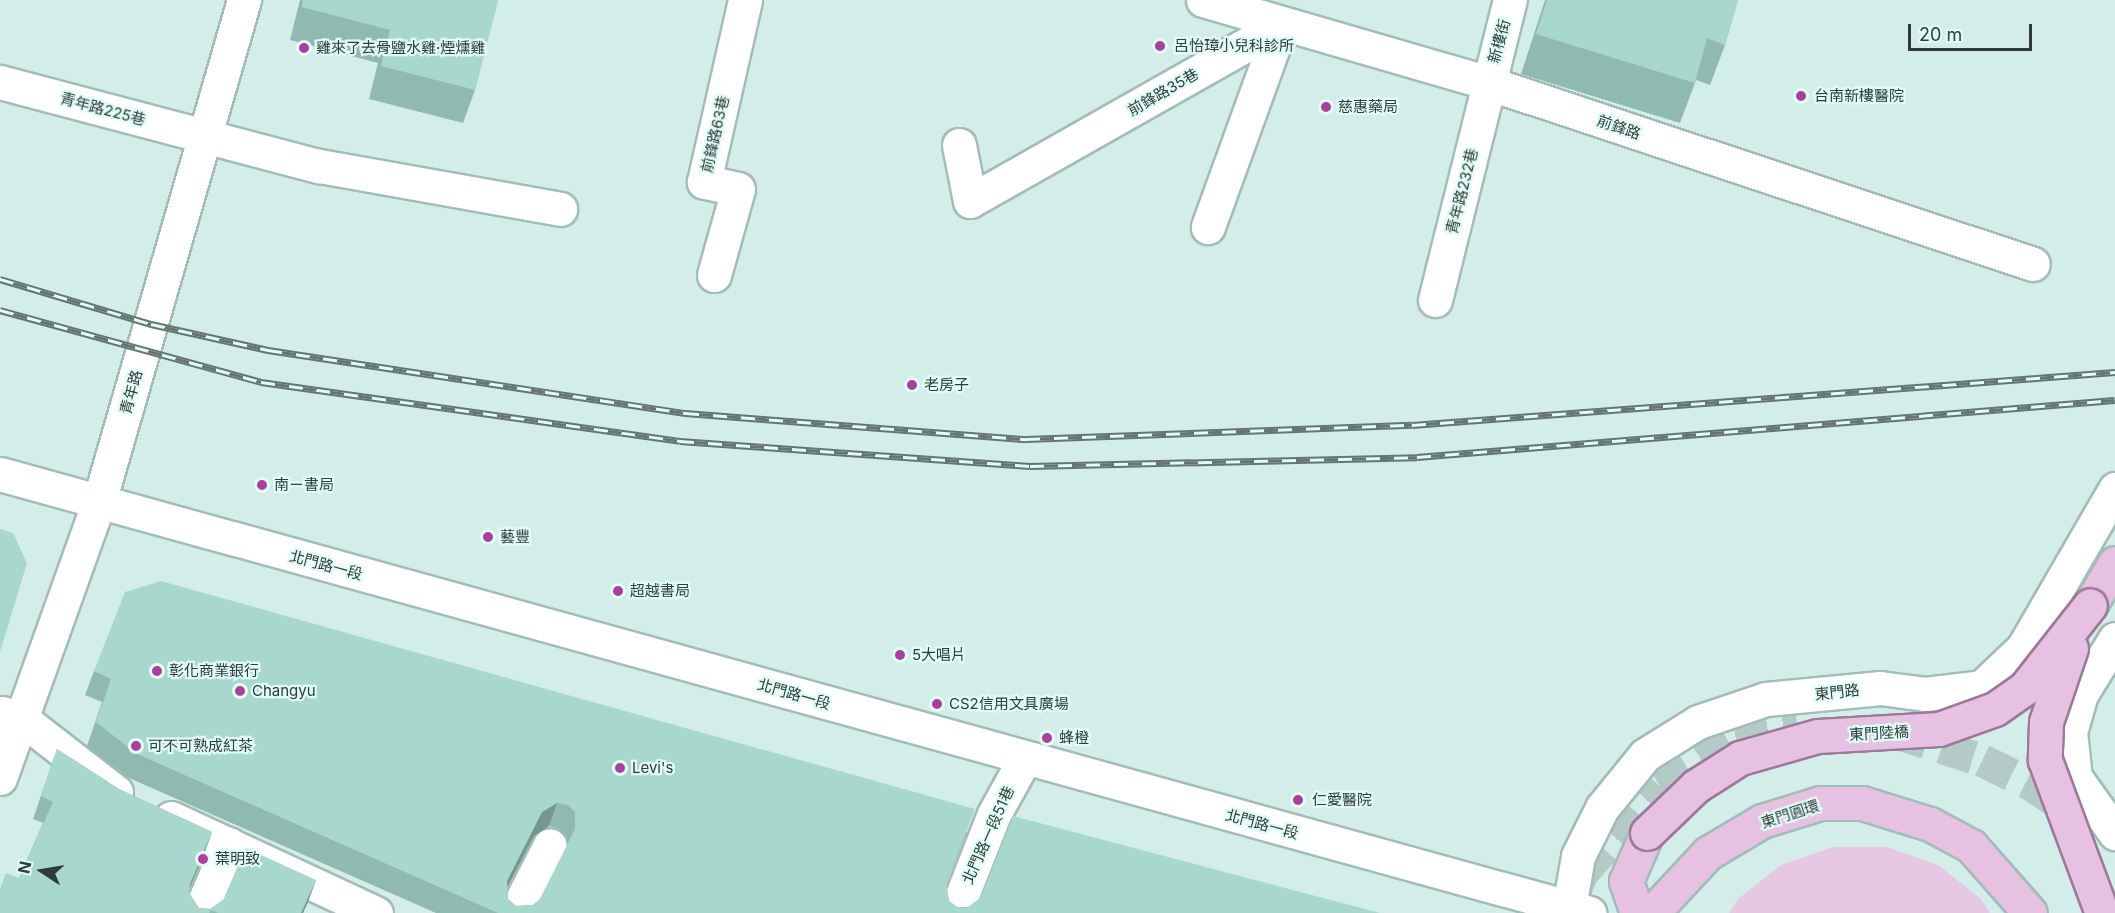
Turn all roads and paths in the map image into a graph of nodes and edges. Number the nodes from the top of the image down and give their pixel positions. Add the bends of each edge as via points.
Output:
1 (244, 0) edge
2 (745, 0) edge
3 (1203, 0) edge
4 (1510, 0) edge
5 (1281, 25) junction
6 (0, 82) edge
7 (1488, 83) junction
8 (206, 136) junction
9 (959, 145) dead end
10 (560, 209) dead end
11 (1208, 227) dead end
12 (2032, 264) dead end
13 (714, 275) dead end
14 (1435, 300) dead end
15 (0, 474) edge
16 (2115, 489) edge
17 (99, 502) junction
18 (2115, 563) edge
19 (2091, 605) junction
20 (2115, 639) edge
21 (11, 715) edge
22 (1024, 758) junction
23 (0, 778) edge
24 (2115, 834) edge
25 (229, 844) junction
26 (550, 845) dead end
27 (1575, 911) edge
28 (199, 913) edge
29 (376, 913) edge
30 (515, 913) edge
31 (955, 913) edge
32 (1637, 913) edge
33 (1652, 913) edge
34 (2031, 913) edge
35 (2102, 913) edge

1 - 8 street, 青年路
2 - 13 street, 前鋒路63巷 via 704,182 738,189
3 - 5 street, 前鋒路
4 - 7 street, 新樓街
5 - 7 street, 前鋒路
5 - 9 street, 前鋒路35巷 via 970,201
5 - 11 street
6 - 8 street, 青年路225巷
7 - 12 street, 前鋒路
7 - 14 street, 青年路232巷
8 - 10 street, 青年路225巷 via 319,166
8 - 17 street, 青年路
15 - 17 street, 北門路一段
16 - 27 street, 東門路 via 2023,648 1982,687 1925,694 1880,688 1766,699 1698,722 1646,754 1602,808 1578,856
17 - 21 street, 青年路
17 - 22 street, 北門路一段
18 - 19 main road, 東門陸橋
19 - 32 main road, 東門陸橋, bridge via 2025,688 1995,709 1939,729 1818,736 1740,758 1696,786 1647,833 1626,881
19 - 35 main road, 東門陸橋, bridge via 2057,681 2046,722 2045,760
20 - 24 street via 2081,694 2070,732 2074,777
21 - 23 street, 青年路
21 - 25 street via 119,794
22 - 27 street, 北門路一段
22 - 31 street, 北門路一段51巷 via 994,814
25 - 28 street
25 - 29 street
26 - 30 street
33 - 34 main road, 東門圓環 via 1708,853 1762,821 1820,803 1862,803 1930,824 1971,846

